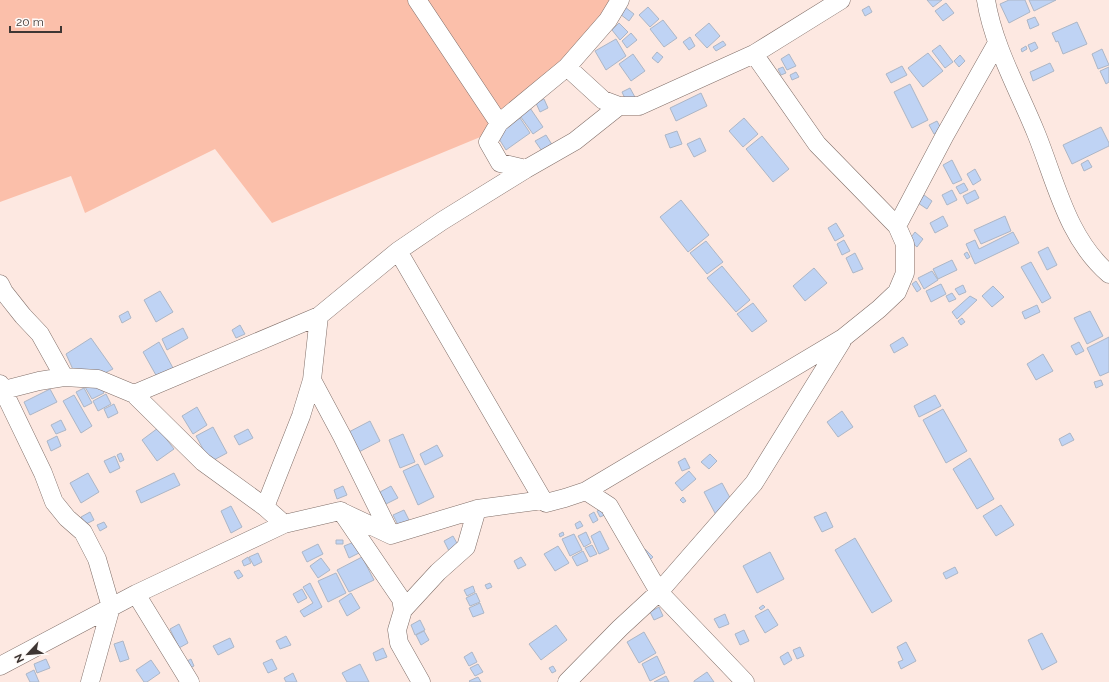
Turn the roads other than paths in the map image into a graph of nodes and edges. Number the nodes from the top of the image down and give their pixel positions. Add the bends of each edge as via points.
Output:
1 (417, 0) edge
2 (620, 0) edge
3 (841, 0) edge
4 (986, 0) edge
5 (997, 43) junction
6 (754, 54) junction
7 (567, 67) junction
8 (619, 106) junction
9 (500, 123) junction
10 (526, 169) junction
11 (897, 226) junction
12 (398, 251) junction
13 (1109, 274) edge
14 (0, 284) edge
15 (319, 316) junction
16 (843, 338) junction
17 (64, 377) junction
18 (312, 380) junction
19 (1, 388) edge
20 (134, 394) junction
21 (586, 491) junction
22 (543, 500) junction
23 (265, 508) junction
24 (477, 509) junction
25 (340, 511) junction
26 (284, 524) junction
27 (391, 535) junction
28 (659, 592) junction
29 (136, 594) junction
30 (111, 607) junction
31 (403, 610) junction
32 (0, 666) edge
33 (576, 679) edge
34 (90, 682) edge
35 (190, 682) edge
36 (421, 682) edge
37 (745, 682) edge

1 - 9 street
2 - 7 street via 608,20
3 - 6 street
4 - 5 street
5 - 11 street
5 - 13 street via 1073,228 1091,256
6 - 8 street via 638,106
6 - 11 street via 817,144
7 - 8 street via 603,100
7 - 9 street
8 - 10 street via 575,141
9 - 10 street via 488,142 500,163
10 - 12 street
11 - 16 street via 905,244 905,273 897,292
12 - 15 street
12 - 22 street
14 - 17 street via 40,334
15 - 18 street
15 - 20 street
16 - 21 street
16 - 28 street via 754,483
17 - 19 street
17 - 20 street via 98,379
18 - 23 street via 301,416
18 - 27 street
19 - 30 street via 43,473 54,502 83,532 97,559
20 - 23 street via 203,462
21 - 22 street via 546,503
21 - 28 street via 609,506
22 - 24 street
23 - 26 street
24 - 27 street
24 - 31 street via 466,547 438,572
25 - 26 street
25 - 27 street
25 - 31 street via 401,599
26 - 29 street
28 - 33 street via 620,628
28 - 37 street
29 - 30 street
29 - 35 street
30 - 32 street
30 - 34 street
31 - 36 street via 397,630 399,644

